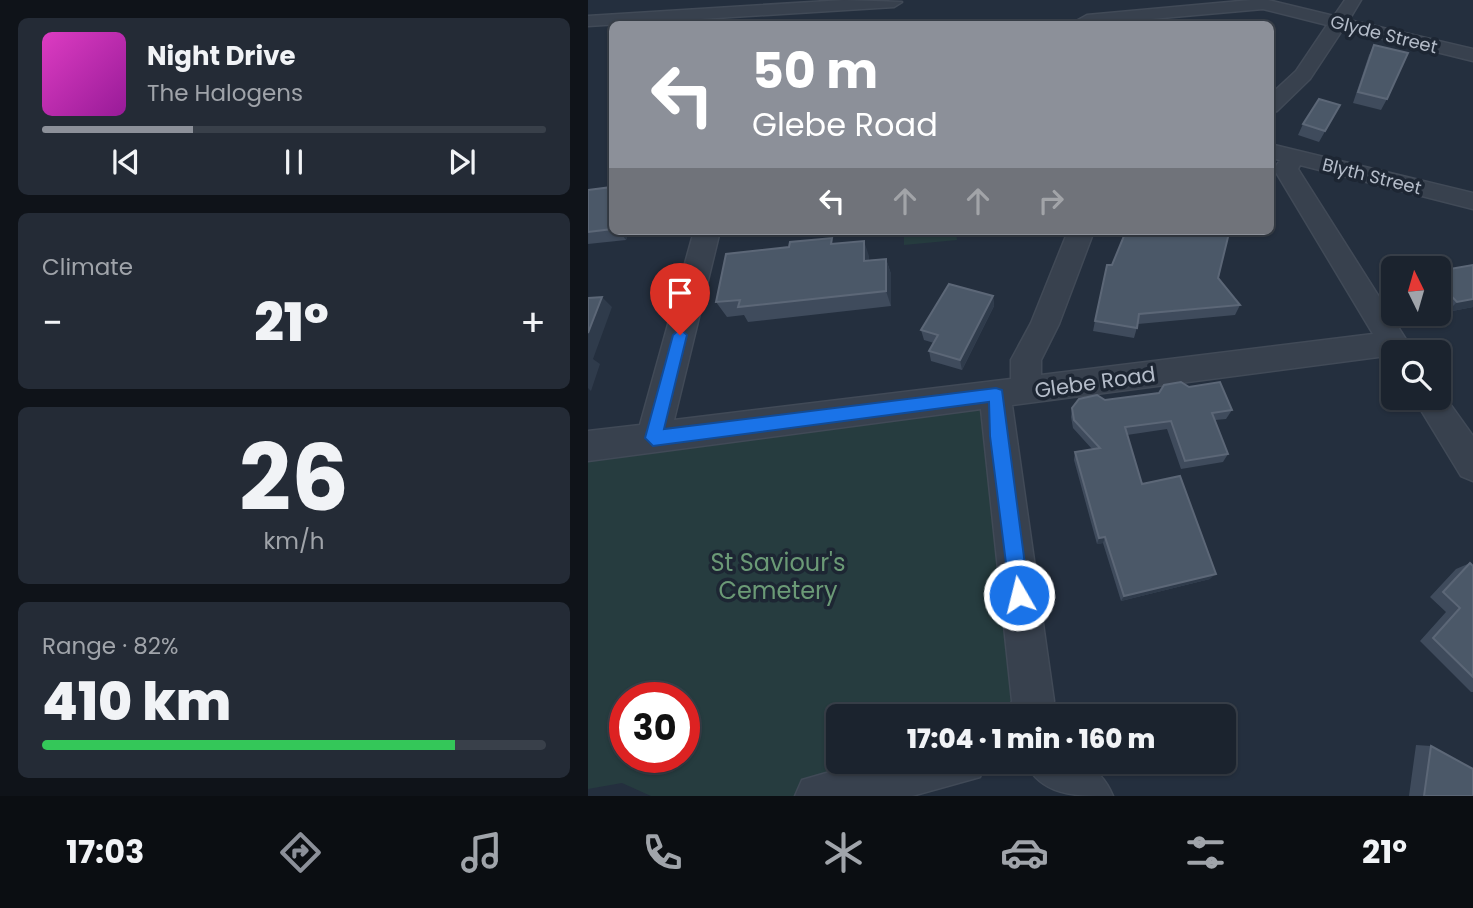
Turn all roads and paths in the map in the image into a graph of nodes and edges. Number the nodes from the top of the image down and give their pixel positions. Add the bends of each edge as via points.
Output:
1 (1077, 0) edge
2 (1353, 0) edge
3 (894, 2) dead end
4 (762, 17) edge
5 (609, 21) edge
6 (623, 21) edge
7 (1088, 21) edge
8 (1098, 21) edge
9 (588, 22) edge
10 (1338, 22) junction
11 (1473, 55) edge
12 (1274, 103) edge
13 (1282, 154) edge
14 (1473, 201) edge
15 (706, 235) edge
16 (1079, 235) edge
17 (1392, 340) edge
18 (1381, 349) edge
19 (1011, 392) junction
20 (1437, 410) edge
21 (653, 438) junction
22 (588, 446) edge
23 (1473, 465) edge
24 (1033, 704) edge
25 (910, 774) edge
26 (1062, 774) edge
27 (818, 796) edge
28 (1090, 796) edge

1 - 7 street
2 - 10 street
3 - 4 street
4 - 6 street
5 - 9 street
8 - 10 street, Glyde Street via 1264,4
10 - 11 street, Glyde Street
10 - 12 street via 1303,75
13 - 14 street, Blyth Street
13 - 17 street via 1291,178
15 - 21 street
16 - 19 street via 1045,324
18 - 19 street, Glebe Road
19 - 21 street, Glebe Road
19 - 24 street via 998,436
20 - 23 street
21 - 22 street, Glebe Road
25 - 27 street
26 - 28 street

